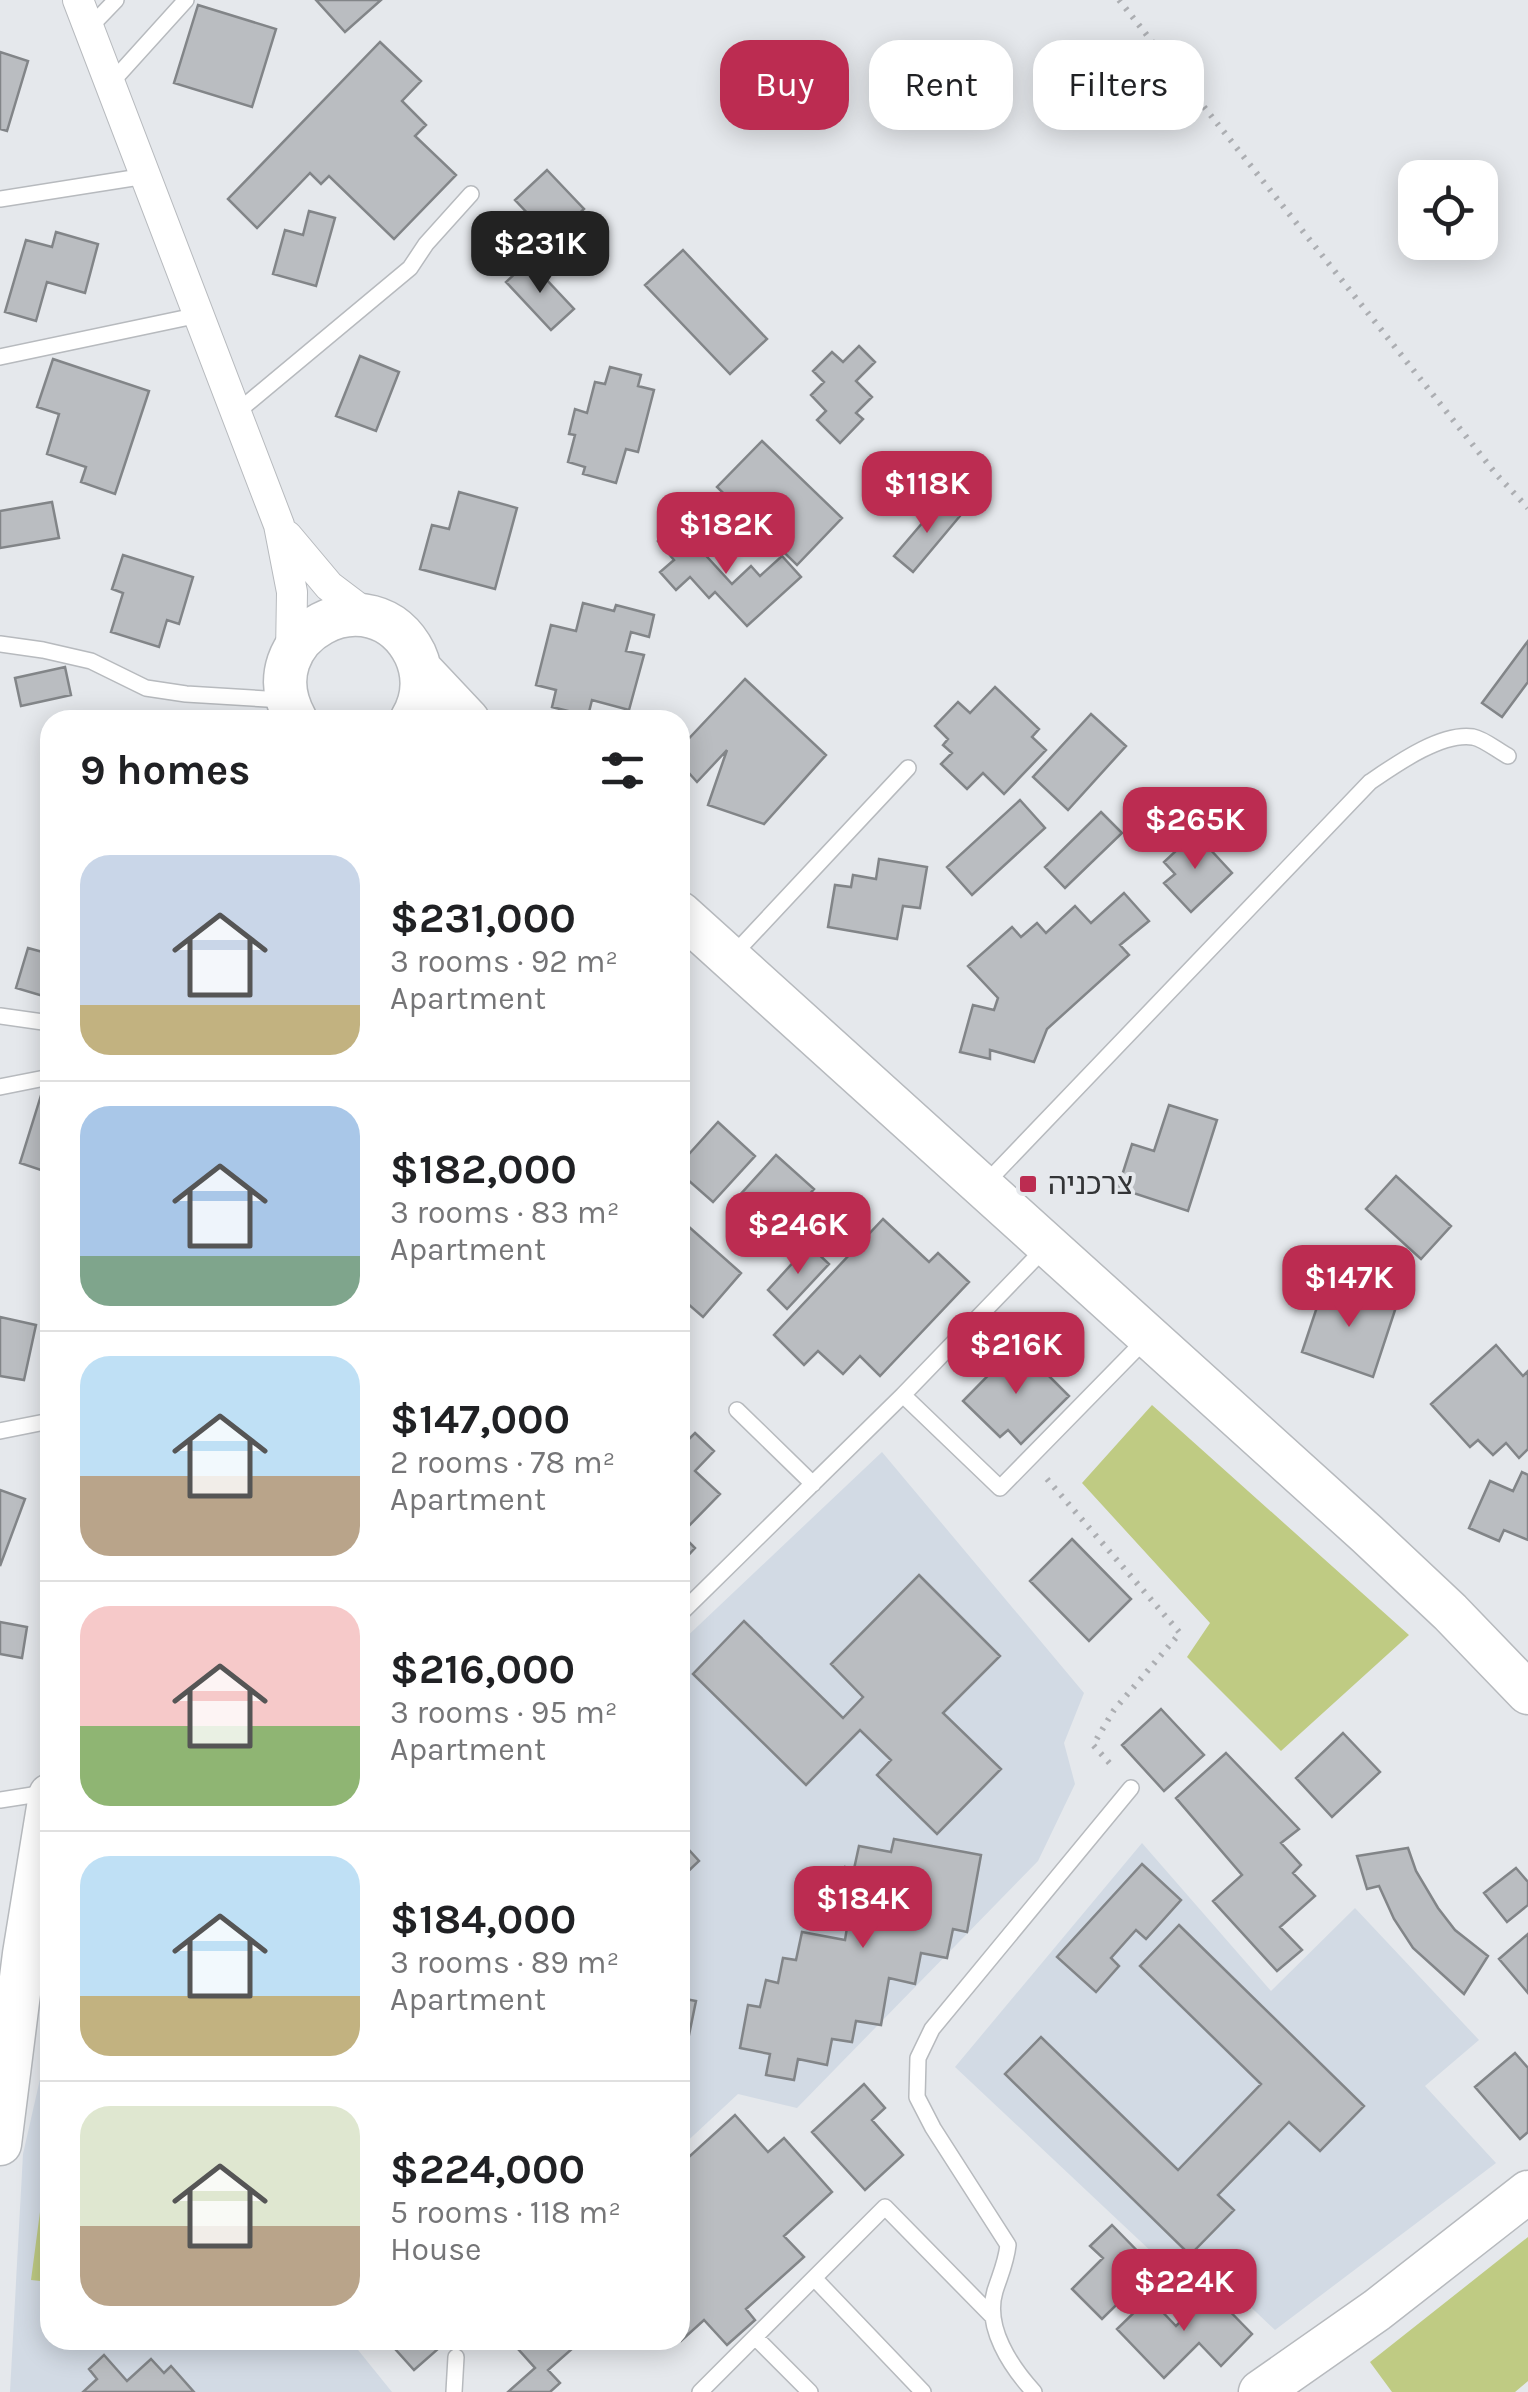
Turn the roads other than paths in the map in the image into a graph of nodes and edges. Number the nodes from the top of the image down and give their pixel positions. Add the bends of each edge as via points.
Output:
1 (116, 0) edge
2 (186, 0) edge
3 (84, 14) edge
4 (110, 84) junction
5 (146, 176) junction
6 (471, 194) dead end
7 (0, 199) edge
8 (199, 314) junction
9 (0, 357) edge
10 (236, 413) junction
11 (279, 524) junction
12 (370, 617) junction
13 (0, 644) edge
14 (292, 654) junction
15 (420, 669) junction
16 (284, 710) edge
17 (290, 710) edge
18 (416, 710) edge
19 (459, 710) edge
20 (1508, 756) dead end
21 (908, 768) dead end
22 (690, 922) edge
23 (730, 958) junction
24 (0, 1016) edge
25 (40, 1022) edge
26 (40, 1079) edge
27 (0, 1087) edge
28 (983, 1186) junction
29 (1048, 1245) junction
30 (1149, 1336) junction
31 (903, 1395) junction
32 (738, 1410) dead end
33 (40, 1423) edge
34 (0, 1431) edge
35 (813, 1484) junction
36 (690, 1604) edge
37 (1528, 1693) edge
38 (1131, 1788) road end
39 (40, 1795) edge
40 (0, 1800) edge
41 (40, 1842) edge
42 (10, 1984) edge
43 (0, 2144) edge
44 (1528, 2192) edge
45 (814, 2278) junction
46 (993, 2317) junction
47 (755, 2337) junction
48 (456, 2357) dead end
49 (454, 2392) edge
50 (700, 2392) edge
51 (810, 2392) edge
52 (924, 2392) edge
53 (1034, 2392) edge
54 (1260, 2392) edge

1 - 3 lane
2 - 4 lane
3 - 4 street
4 - 5 street
5 - 7 lane
5 - 8 street
6 - 10 lane via 410,268
8 - 9 lane
8 - 10 street
10 - 11 street
11 - 12 street via 329,586
11 - 14 street via 292,592
12 - 14 street via 331,618 308,632
12 - 15 street via 404,637
13 - 16 lane via 91,661 146,688
14 - 17 street via 285,680
15 - 18 street
15 - 19 street
20 - 28 lane via 1473,737 1450,740 1416,752 1370,782
21 - 23 lane
22 - 23 street
23 - 28 street
24 - 25 lane
26 - 27 lane
28 - 29 street
29 - 30 street
29 - 31 lane
30 - 31 lane via 1000,1488
30 - 37 street via 1409,1572
31 - 35 lane
32 - 35 lane
33 - 34 lane
35 - 36 lane
38 - 46 lane via 932,2029 918,2058 917,2097 1008,2245
39 - 40 lane
41 - 42 street
42 - 43 street
44 - 54 street
45 - 46 lane via 885,2207
45 - 47 lane
45 - 52 lane
46 - 53 lane via 1006,2352
47 - 50 lane
47 - 51 lane
48 - 49 lane

